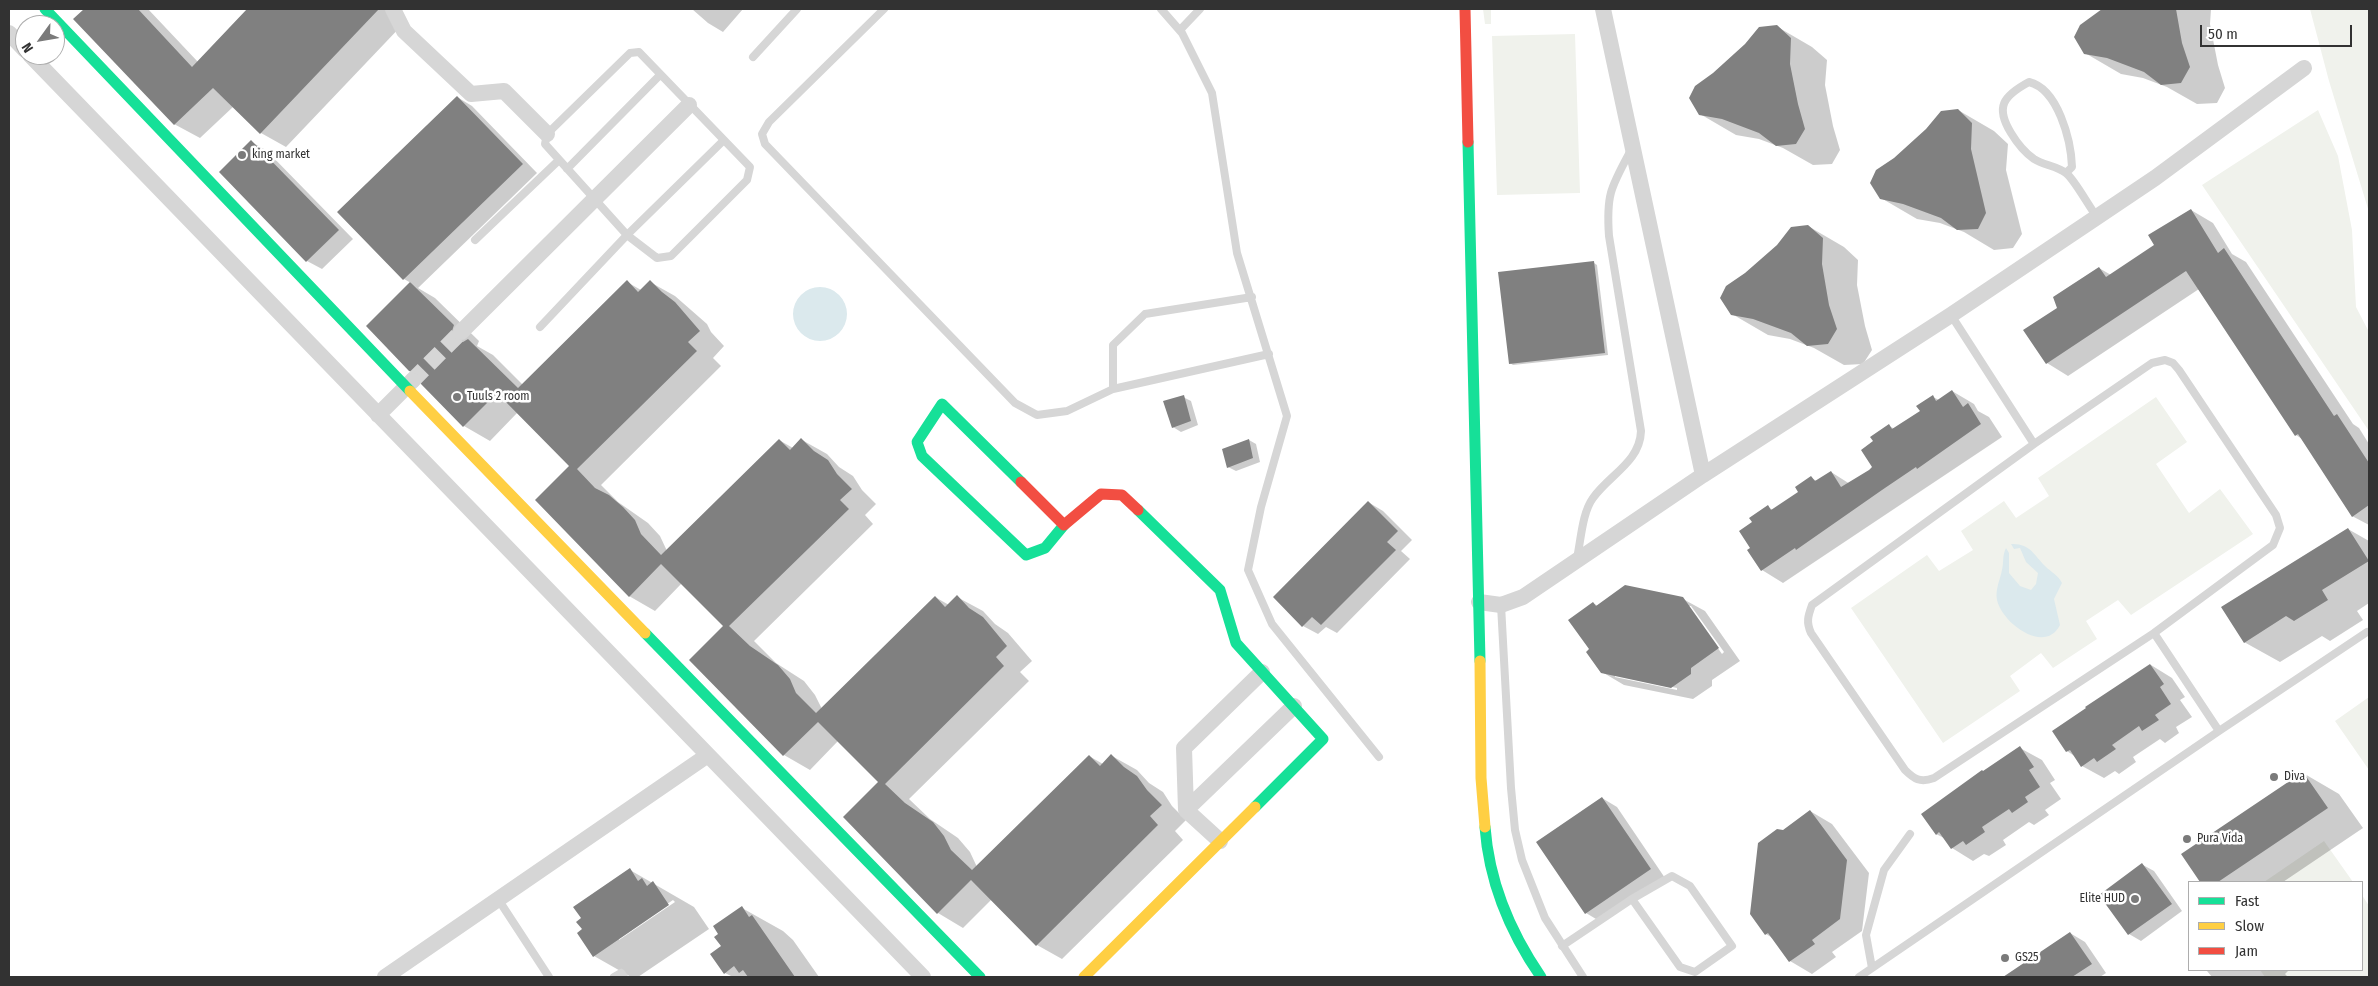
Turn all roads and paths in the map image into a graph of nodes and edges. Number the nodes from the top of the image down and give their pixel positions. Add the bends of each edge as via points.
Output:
1 (45, 9) edge
2 (393, 9) edge
3 (797, 9) edge
4 (884, 9) edge
5 (1161, 9) edge
6 (1200, 9) edge
7 (1465, 9) edge
8 (1603, 9) edge
9 (1180, 30) junction
10 (753, 57) dead end
11 (40, 65) edge
12 (2304, 68) dead end
13 (660, 76) junction
14 (689, 105) junction
15 (547, 134) junction
16 (724, 140) junction
17 (1634, 145) junction
18 (559, 160) junction
19 (567, 169) junction
20 (2066, 173) junction
21 (594, 200) junction
22 (2097, 217) junction
23 (626, 235) junction
24 (475, 240) dead end
25 (1252, 297) junction
26 (1951, 315) junction
27 (540, 327) dead end
28 (461, 332) tunnel mouth
29 (1268, 354) junction
30 (409, 384) junction
31 (1113, 389) junction
32 (378, 415) junction
33 (2034, 444) junction
34 (1704, 474) junction
35 (1064, 526) junction
36 (1576, 562) junction
37 (1479, 602) junction
38 (1501, 605) junction
39 (2367, 632) dead end
40 (2154, 633) junction
41 (1262, 672) junction
42 (1294, 706) junction
43 (2219, 731) junction
44 (708, 755) junction
45 (1379, 757) dead end
46 (1186, 810) junction
47 (1910, 834) dead end
48 (1220, 841) junction
49 (498, 899) junction
50 (1632, 899) junction
51 (1562, 946) junction
52 (1872, 968) junction
53 (385, 977) edge
54 (549, 977) edge
55 (614, 977) edge
56 (624, 977) edge
57 (923, 977) edge
58 (980, 977) edge
59 (1084, 977) edge
60 (1541, 977) edge
61 (1583, 977) edge
62 (1859, 977) edge

1 - 30 street
2 - 15 street via 404,31 471,94 504,91
3 - 10 lane
4 - 31 lane via 769,122 762,134 765,144 1015,403 1037,415 1067,411
5 - 9 lane
6 - 9 lane
7 - 37 street
8 - 17 street
9 - 25 lane via 1212,94 1237,253
11 - 32 street
12 - 22 street
13 - 14 lane
13 - 15 lane via 639,52 630,54
13 - 19 lane
14 - 16 lane
14 - 21 street
15 - 18 lane via 545,144
16 - 23 lane
16 - 23 lane via 750,167 747,180 671,256 657,258
17 - 34 street
17 - 36 lane via 1615,179 1608,197 1608,211 1609,236 1642,431 1641,442 1629,461 1592,499
18 - 19 lane
18 - 24 lane
19 - 21 lane
20 - 20 lane via 2034,159 2018,145 2006,126 2001,113 2004,103 2019,87 2029,82 2047,92 2063,123 2071,150 2072,167
20 - 22 lane
21 - 23 lane
21 - 28 street
22 - 26 street
23 - 27 lane
25 - 29 lane
25 - 31 lane via 1145,314 1113,345
26 - 33 lane
26 - 34 street
29 - 31 lane
29 - 45 lane via 1287,416 1261,507 1248,570 1272,624
30 - 32 street
30 - 58 street
32 - 44 street
33 - 40 lane via 2152,363 2160,360 2169,362 2179,370 2276,515 2279,534 2269,550
33 - 40 lane via 1812,605 1807,616 1811,633 1905,770 1914,779 1925,781
34 - 36 street
35 - 35 street via 956,418 942,404 917,442 922,456 1026,555 1045,548
35 - 41 street via 1101,494 1122,495 1220,590 1236,643
36 - 38 street via 1523,597
37 - 38 street
37 - 60 street via 1481,778 1487,851 1502,906 1527,958
38 - 51 lane via 1515,830 1534,894
39 - 43 lane
40 - 43 lane
41 - 42 street
41 - 46 street via 1184,748
42 - 46 street
42 - 48 street via 1323,739
43 - 52 lane
44 - 49 street
44 - 57 street
46 - 48 street
47 - 52 lane via 1884,870 1866,935
48 - 59 street
49 - 53 street
49 - 54 lane
50 - 50 lane via 1680,966 1695,972 1732,946 1690,886 1672,876
50 - 51 lane
51 - 61 lane
52 - 62 lane
55 - 56 lane via 621,973

